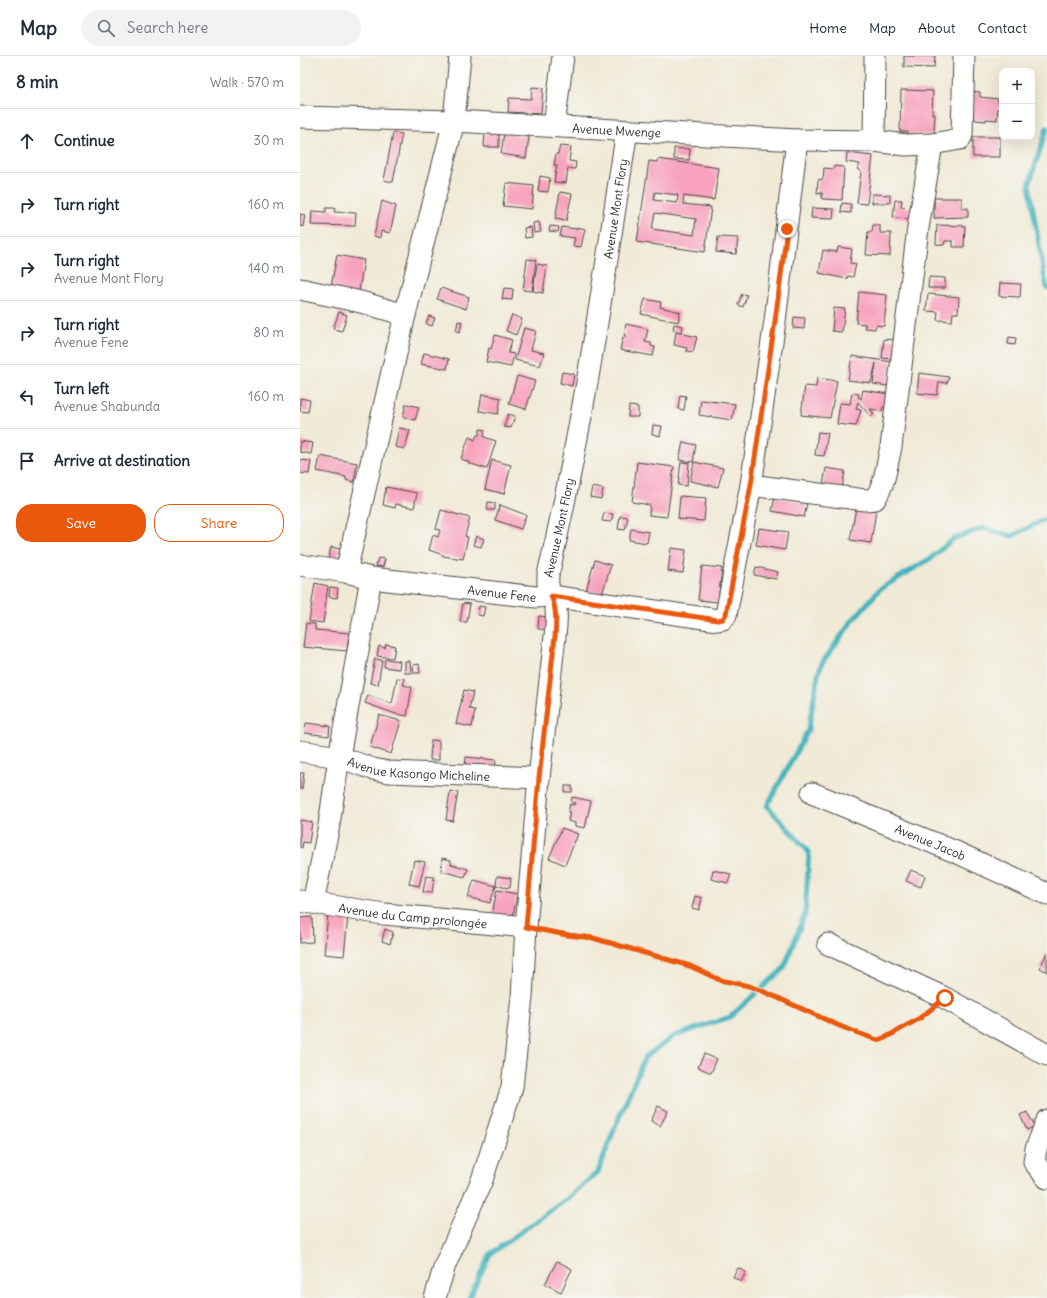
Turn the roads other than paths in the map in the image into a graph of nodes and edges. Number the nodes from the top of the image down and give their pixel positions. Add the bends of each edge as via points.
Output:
1 (460, 56) edge
2 (563, 56) edge
3 (875, 56) edge
4 (964, 56) edge
5 (300, 117) edge
6 (454, 121) junction
7 (554, 126) junction
8 (627, 130) junction
9 (797, 140) junction
10 (874, 141) junction
11 (932, 144) junction
12 (300, 289) edge
13 (405, 315) junction
14 (751, 485) junction
15 (300, 565) edge
16 (346, 572) junction
17 (371, 578) junction
18 (551, 596) junction
19 (300, 751) edge
20 (339, 757) junction
21 (539, 778) junction
22 (812, 793) dead end
23 (1047, 894) edge
24 (307, 902) edge
25 (526, 927) junction
26 (828, 944) dead end
27 (1047, 1055) edge
28 (1047, 1120) edge
29 (1047, 1178) edge
30 (435, 1298) edge

1 - 6 street
2 - 7 street
3 - 10 street
4 - 11 street, Avenue Mwenge via 962,135 960,139
5 - 6 street, Avenue Mwenge
6 - 7 street, Avenue Mwenge
6 - 13 street
7 - 8 street, Avenue Mwenge
8 - 9 street, Avenue Mwenge
8 - 18 street, Avenue Mont Flory via 593,350 563,512 548,575
9 - 10 street, Avenue Mwenge
9 - 14 street via 775,321
10 - 11 street, Avenue Mwenge via 906,145
11 - 14 street via 918,228 891,447 878,494 875,499 865,500
12 - 13 street via 361,302
13 - 16 street
14 - 18 street, Avenue Fene via 723,619
15 - 16 street, Avenue Fene
16 - 17 street, Avenue Fene
17 - 18 street, Avenue Fene via 536,597
17 - 20 street
18 - 21 street, Avenue Mont Flory via 555,604 555,636
19 - 20 street, Avenue Kasongo Micheline
20 - 21 street, Avenue Kasongo Micheline via 389,772
20 - 24 street via 329,825
21 - 25 street, Avenue Mont Flory
22 - 23 street, Avenue Jacob via 958,853
24 - 25 street, Avenue du Camp prolongée via 384,914
25 - 30 street, Avenue Mont Flory via 522,997 512,1087 482,1180 445,1265
26 - 27 street via 945,998
28 - 29 street via 1034,1162

